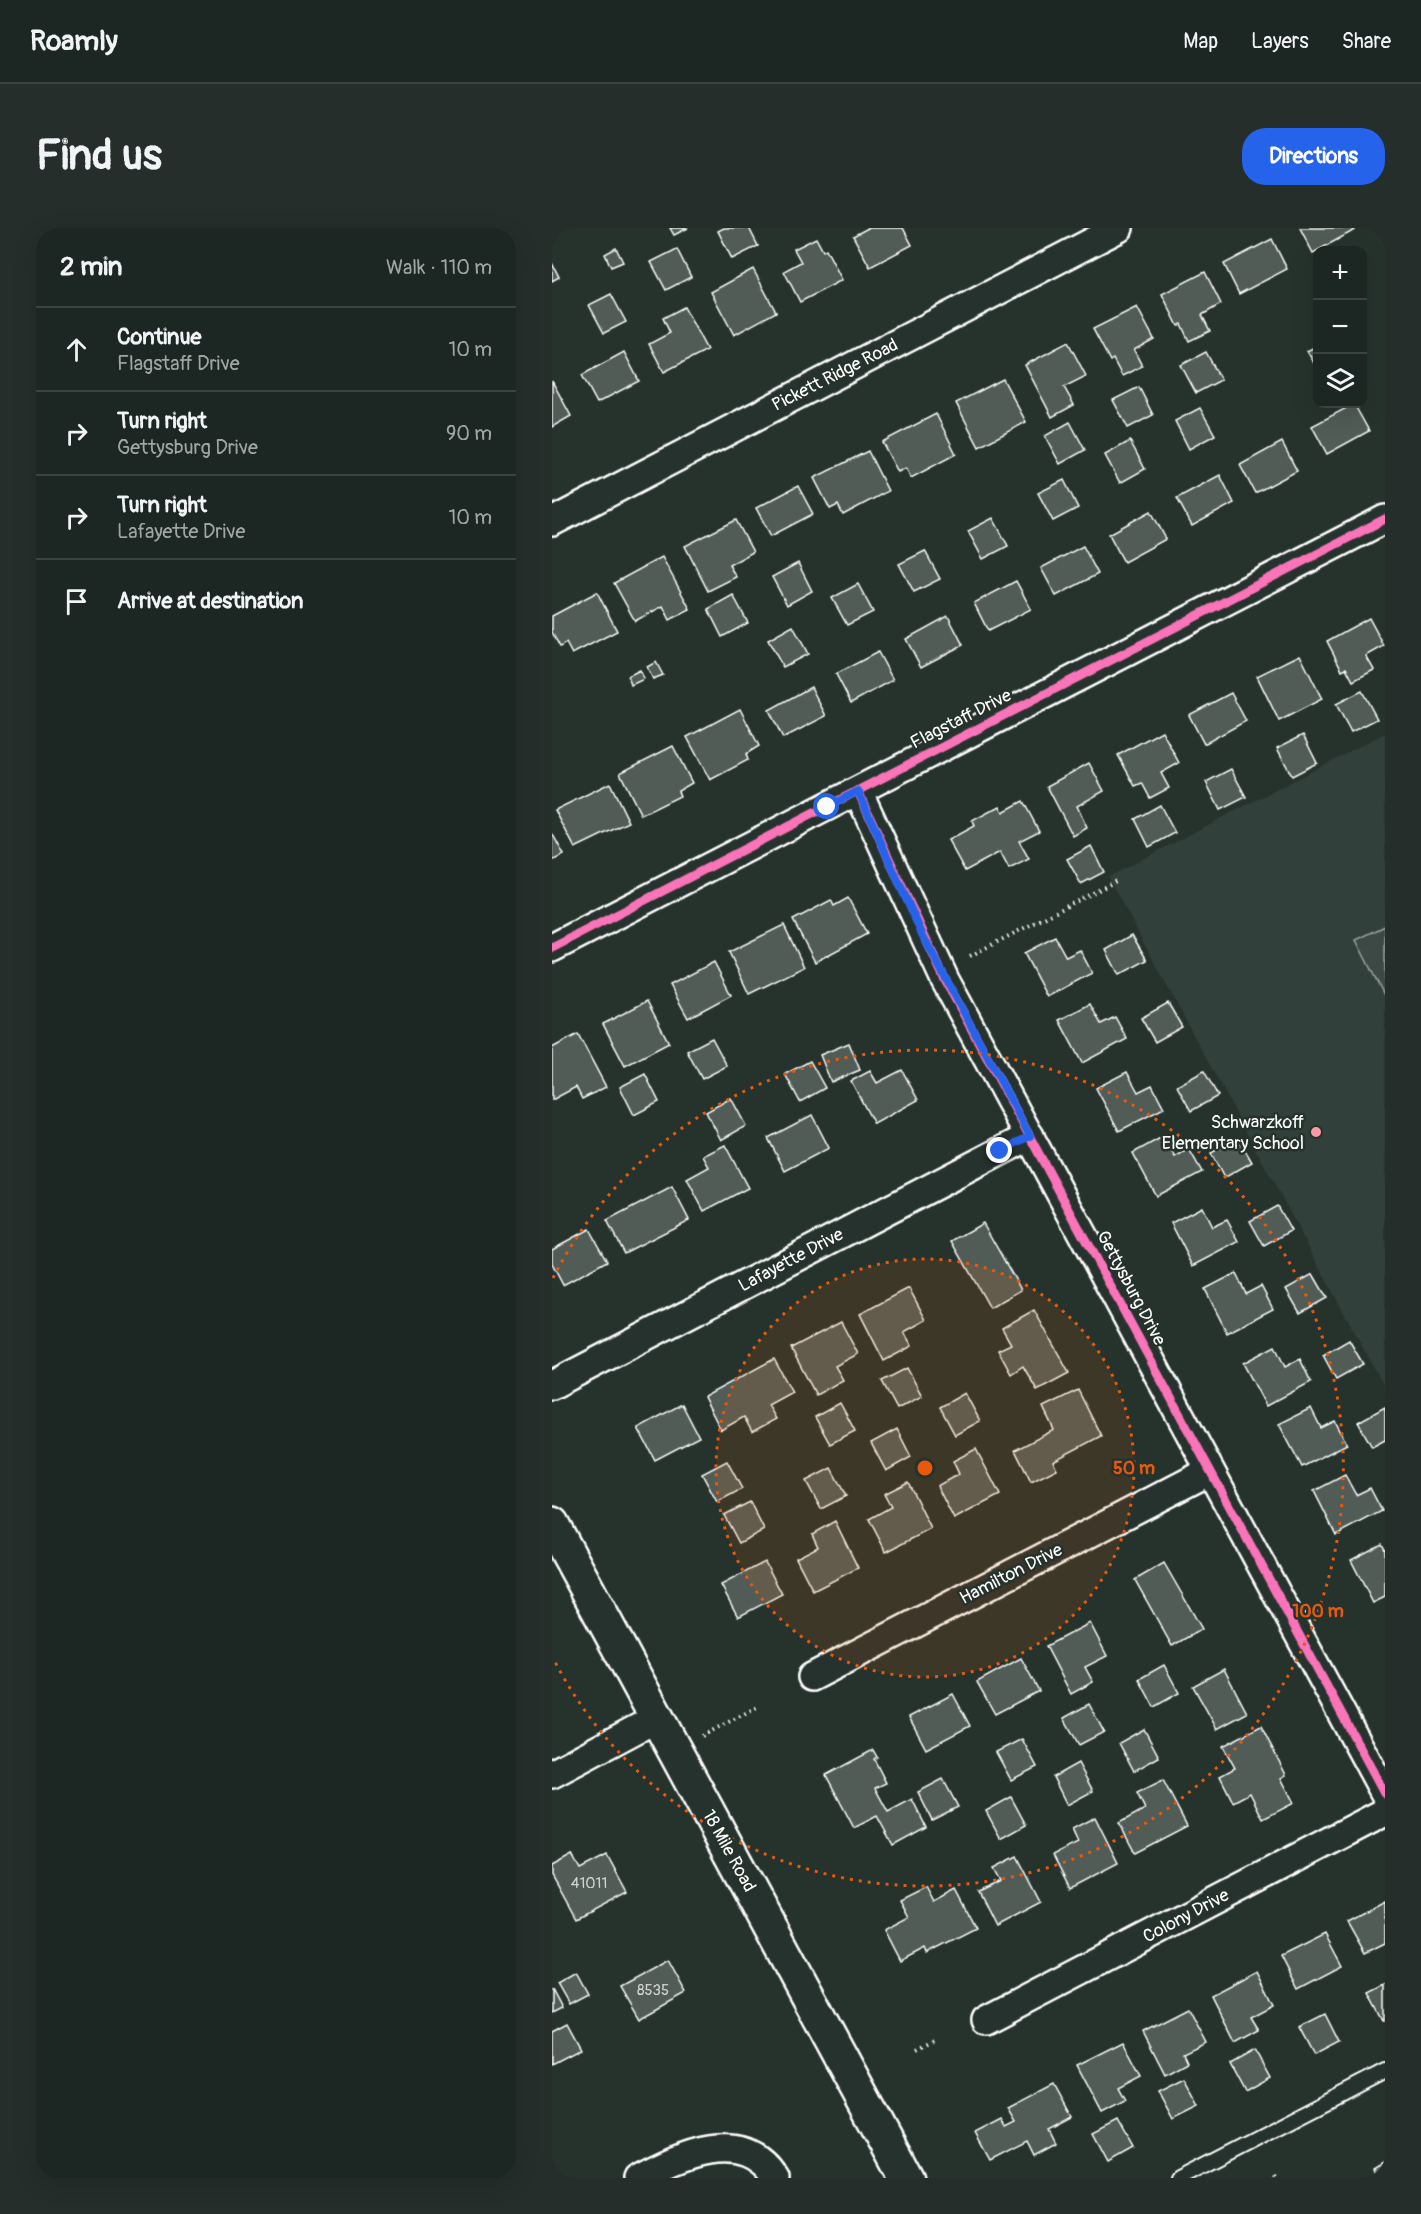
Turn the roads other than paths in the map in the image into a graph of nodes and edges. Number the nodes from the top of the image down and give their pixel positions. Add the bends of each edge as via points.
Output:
1 (1119, 228) edge
2 (1385, 519) edge
3 (552, 522) edge
4 (858, 791) junction
5 (552, 948) edge
6 (1030, 1136) junction
7 (552, 1385) edge
8 (1210, 1471) junction
9 (552, 1524) edge
10 (812, 1677) dead end
11 (657, 1718) junction
12 (552, 1774) edge
13 (1385, 1794) edge
14 (1385, 1812) edge
15 (986, 2020) dead end
16 (1385, 2072) edge
17 (638, 2178) edge
18 (775, 2178) edge
19 (906, 2178) edge
20 (1178, 2178) edge

1 - 3 street, Pickett Ridge Road
2 - 4 street, Flagstaff Drive
4 - 5 street, Flagstaff Drive
4 - 6 street, Gettysburg Drive via 945,980
6 - 7 street, Lafayette Drive
6 - 8 street, Gettysburg Drive
8 - 10 street, Hamilton Drive
8 - 13 street, Gettysburg Drive
9 - 11 street, 18 Mile Road
11 - 12 street
11 - 19 street, 18 Mile Road
14 - 15 street, Colony Drive
16 - 20 lane
17 - 18 street via 670,2161 716,2149 749,2153 761,2160

